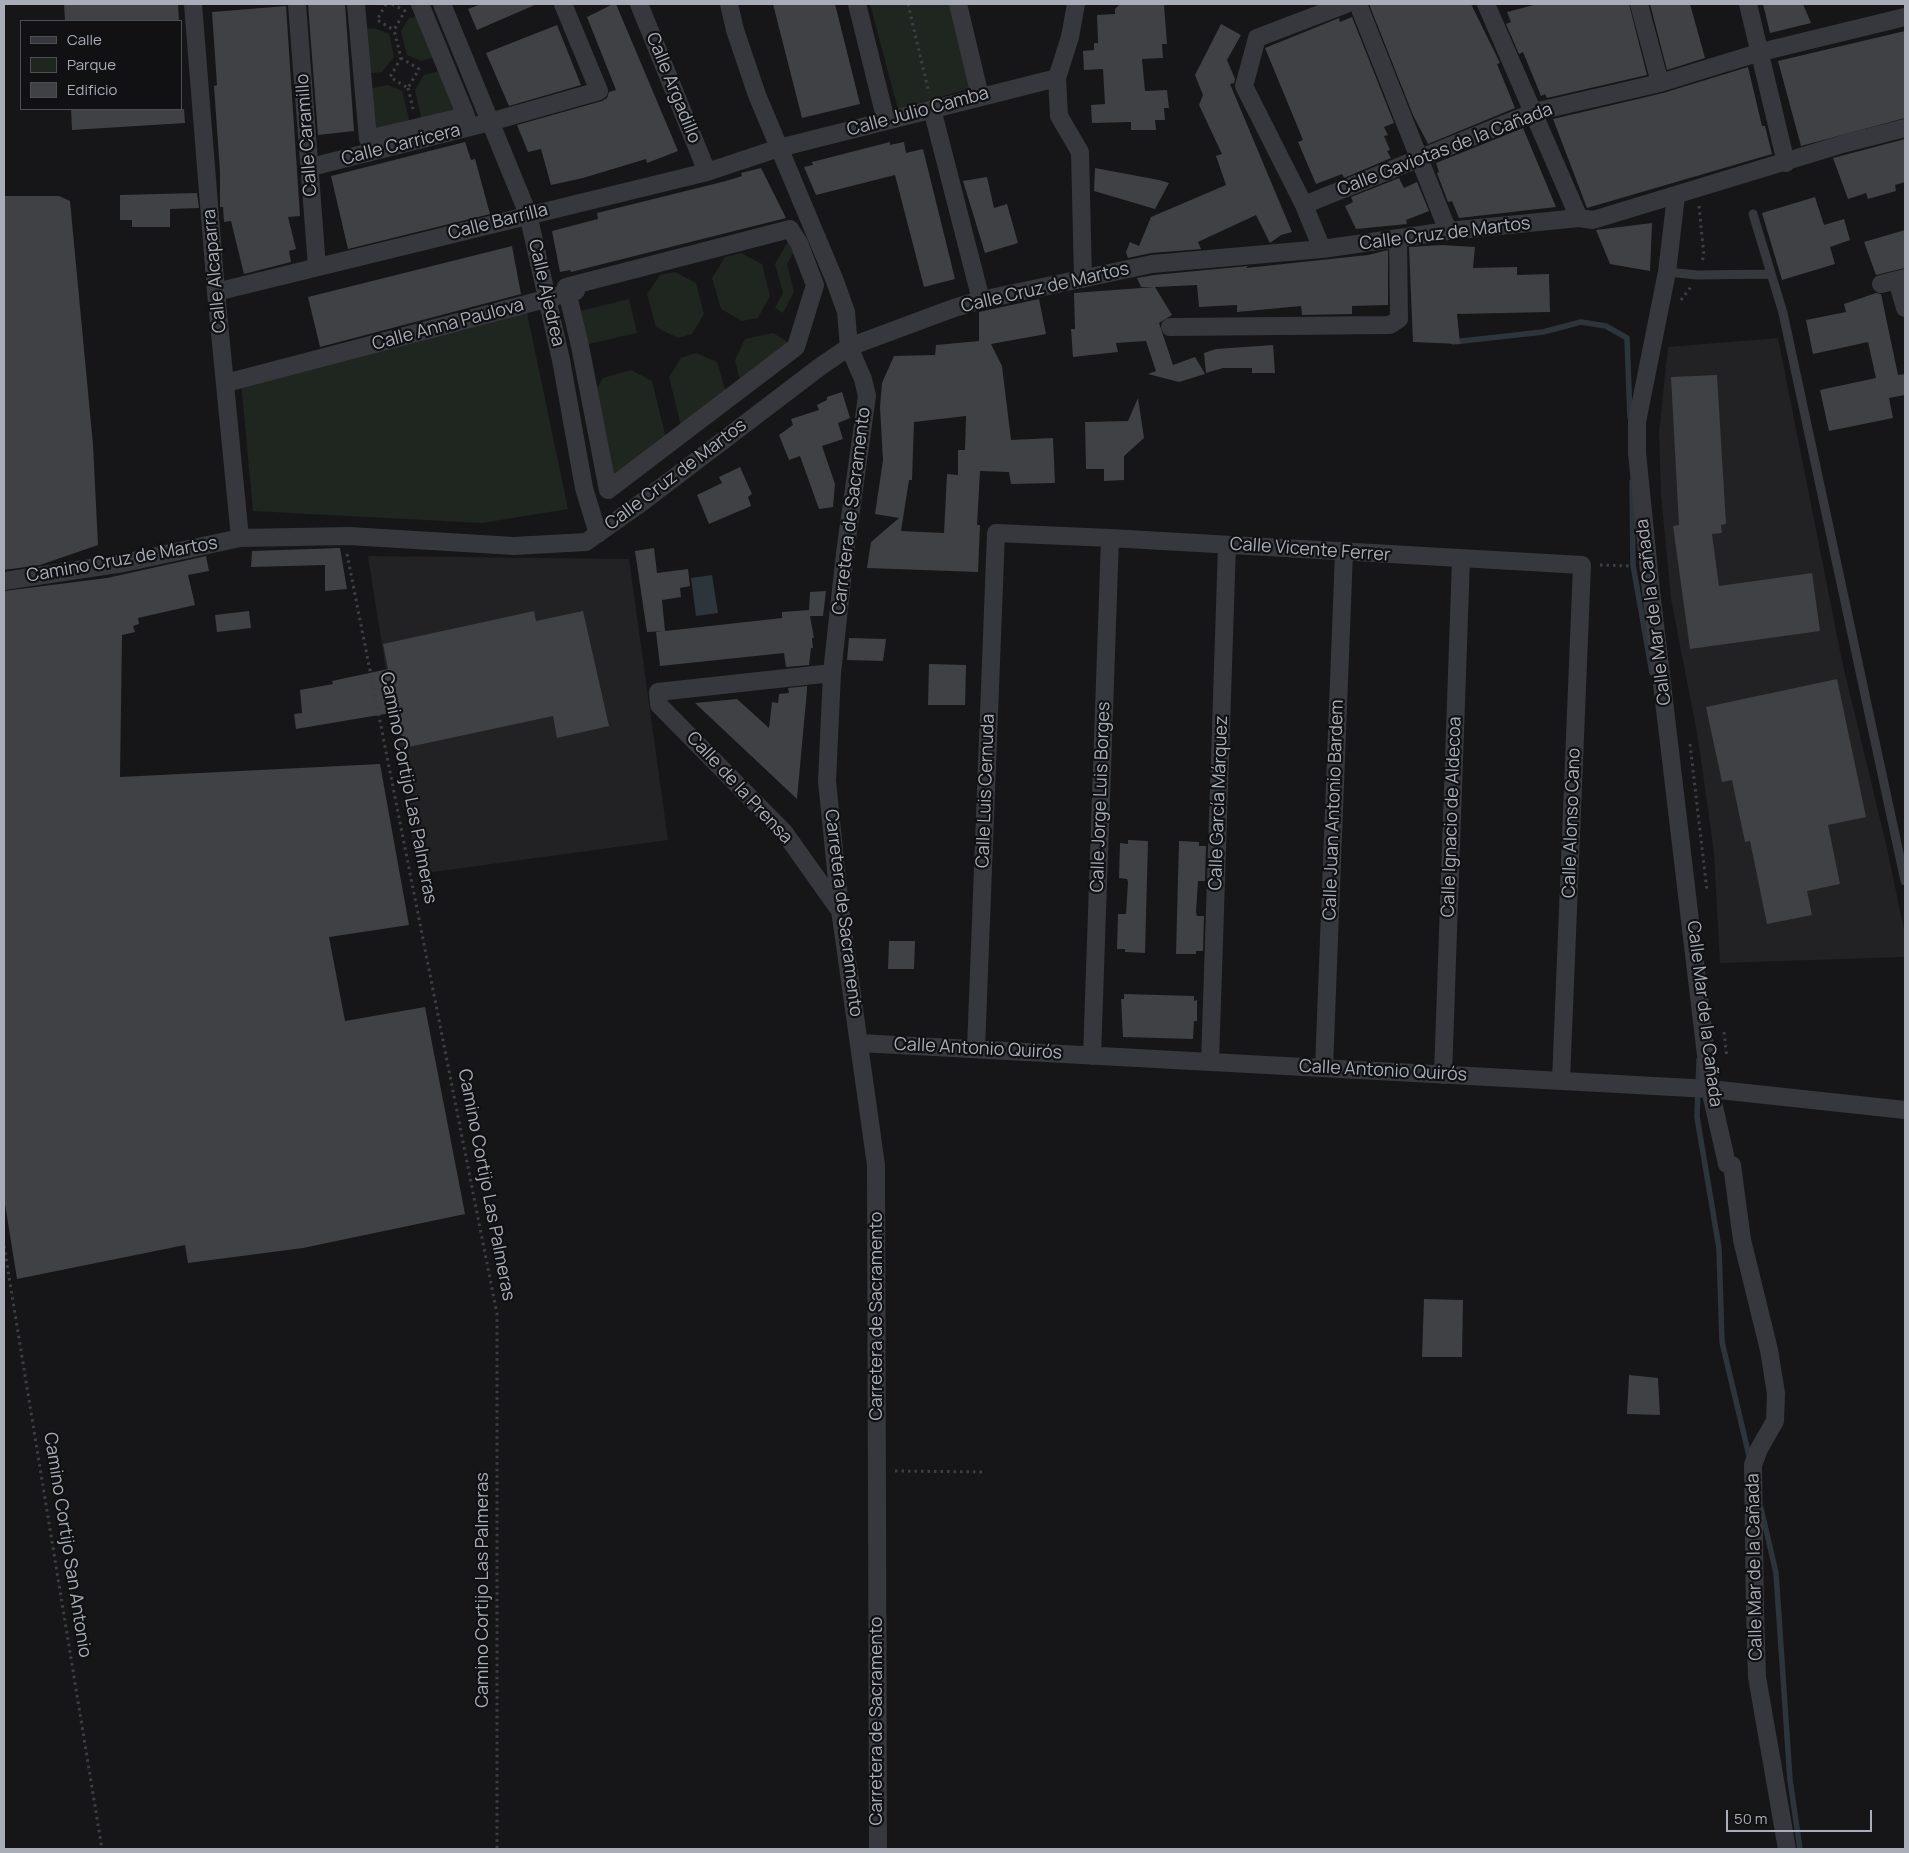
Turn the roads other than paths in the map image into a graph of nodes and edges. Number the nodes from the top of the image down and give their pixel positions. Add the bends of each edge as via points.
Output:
1 (194, 4) edge
2 (297, 4) edge
3 (356, 4) edge
4 (420, 4) edge
5 (442, 4) edge
6 (563, 4) edge
7 (639, 4) edge
8 (730, 4) edge
9 (857, 4) edge
10 (958, 4) edge
11 (1076, 4) edge
12 (1346, 4) edge
13 (1358, 4) edge
14 (1486, 4) edge
15 (1639, 4) edge
16 (1748, 4) edge
17 (1905, 17) edge
18 (1761, 52) junction
19 (1057, 78) junction
20 (1660, 83) junction
21 (980, 96) junction
22 (932, 109) junction
23 (1534, 112) junction
24 (886, 121) junction
25 (490, 122) junction
26 (1905, 128) edge
27 (779, 148) junction
28 (1420, 158) junction
29 (1786, 163) junction
30 (311, 167) junction
31 (707, 172) junction
32 (1676, 196) junction
33 (1304, 205) junction
34 (528, 214) junction
35 (1753, 214) dead end
36 (1579, 218) junction
37 (814, 228) junction
38 (1448, 231) junction
39 (793, 234) junction
40 (1398, 240) junction
41 (1322, 249) junction
42 (317, 267) junction
43 (1667, 272) junction
44 (1771, 274) junction
45 (1083, 279) junction
46 (1894, 281) edge
47 (216, 292) junction
48 (567, 294) junction
49 (547, 299) junction
50 (982, 300) junction
51 (1905, 308) edge
52 (1170, 327) dead end
53 (849, 347) junction
54 (226, 383) junction
55 (996, 533) joint
56 (598, 534) junction
57 (240, 538) junction
58 (1110, 538) junction
59 (1227, 544) junction
60 (1344, 552) junction
61 (1461, 559) junction
62 (1582, 565) joint
63 (4, 581) edge
64 (832, 673) junction
65 (1905, 881) edge
66 (840, 910) junction
67 (860, 1043) junction
68 (976, 1050) junction
69 (1092, 1056) junction
70 (1210, 1062) junction
71 (1324, 1068) junction
72 (1443, 1075) junction
73 (1561, 1081) junction
74 (1708, 1089) junction
75 (1905, 1110) edge
76 (878, 1849) edge
77 (1786, 1849) edge

1 - 47 street, Calle Alcaparra
2 - 30 street, Calle Caramillo
3 - 4 street via 368,139 466,116
5 - 25 street, Calle Ajedrea
6 - 25 street, Calle Carricera via 599,91
7 - 31 street, Calle Argadillo
8 - 27 street, Carretera de Sacramento via 735,30 757,95
9 - 24 street
10 - 21 street
11 - 19 street
12 - 33 street via 1257,38 1244,86
13 - 28 street
14 - 23 street
15 - 20 street
16 - 18 street
17 - 18 street, Calle Gaviotas de la Cañada
18 - 20 street, Calle Gaviotas de la Cañada
18 - 29 street
19 - 21 street, Calle Julio Camba
19 - 45 street via 1059,116 1080,152
20 - 23 street, Calle Gaviotas de la Cañada
21 - 22 street, Calle Julio Camba
22 - 24 street, Calle Julio Camba
22 - 50 street
23 - 28 street, Calle Gaviotas de la Cañada
23 - 36 street
24 - 27 street, Calle Julio Camba
25 - 30 street, Calle Carricera
25 - 34 street, Calle Ajedrea
26 - 29 street, Calle Cruz de Martos
27 - 31 street, Calle Barrilla
27 - 37 street, Carretera de Sacramento
28 - 33 street, Calle Gaviotas de la Cañada
28 - 38 street
29 - 32 street, Calle Cruz de Martos
30 - 42 street, Calle Caramillo
31 - 34 street, Calle Barrilla
32 - 36 street, Calle Cruz de Martos via 1593,220
32 - 43 street, Calle Mar de la Cañada
33 - 41 street
34 - 42 street, Calle Barrilla
34 - 49 street, Calle Ajedrea
35 - 44 lane
36 - 38 street, Calle Cruz de Martos
37 - 39 street, Calle Anna Paulova
37 - 53 street, Carretera de Sacramento via 846,312
38 - 40 street, Calle Cruz de Martos
39 - 48 street, Calle Anna Paulova
39 - 48 street via 815,285 796,348 608,490
40 - 41 street, Calle Cruz de Martos
40 - 52 street via 1399,319 1390,325
41 - 45 street, Calle Cruz de Martos via 1152,264
42 - 47 street, Calle Barrilla
43 - 44 lane
43 - 74 street, Calle Mar de la Cañada via 1637,422 1637,453
44 - 65 lane via 1783,313
45 - 50 street, Calle Cruz de Martos
46 - 51 street
47 - 54 street, Calle Alcaparra
48 - 49 street, Calle Anna Paulova
49 - 54 street, Calle Anna Paulova
49 - 56 street, Calle Ajedrea via 584,488
50 - 53 street, Calle Cruz de Martos
53 - 56 street, Calle Cruz de Martos
53 - 64 street, Carretera de Sacramento via 867,396
54 - 57 street, Calle Alcaparra
55 - 58 street, Calle Vicente Ferrer
55 - 68 street, Calle Luis Cernuda
56 - 57 street, Calle Cruz de Martos via 586,542 514,546 344,536
57 - 63 street, Camino Cruz de Martos via 124,563
58 - 59 street, Calle Vicente Ferrer
58 - 69 street, Calle Jorge Luis Borges
59 - 60 street, Calle Vicente Ferrer
59 - 70 street, Calle García Márquez
60 - 61 street, Calle Vicente Ferrer
60 - 71 street, Calle Juan Antonio Bardem
61 - 62 street, Calle Vicente Ferrer
61 - 72 street, Calle Ignacio de Aldecoa
62 - 73 street, Calle Alonso Cano
64 - 66 street, Carretera de Sacramento via 827,781
64 - 66 street, Calle de la Prensa via 658,692 659,705 784,832
66 - 67 street, Carretera de Sacramento
67 - 68 street, Calle Antonio Quirós
67 - 76 street, Carretera de Sacramento via 876,1165
68 - 69 street, Calle Antonio Quirós
69 - 70 street, Calle Antonio Quirós
70 - 71 street, Calle Antonio Quirós
71 - 72 street, Calle Antonio Quirós
72 - 73 street, Calle Antonio Quirós
73 - 74 street, Calle Antonio Quirós
74 - 75 street, Calle Antonio Quirós
74 - 77 street, Calle Mar de la Cañada via 1727,1164 1732,1165 1742,1240 1769,1350 1777,1400 1774,1421 1753,1465 1754,1602 1757,1677

